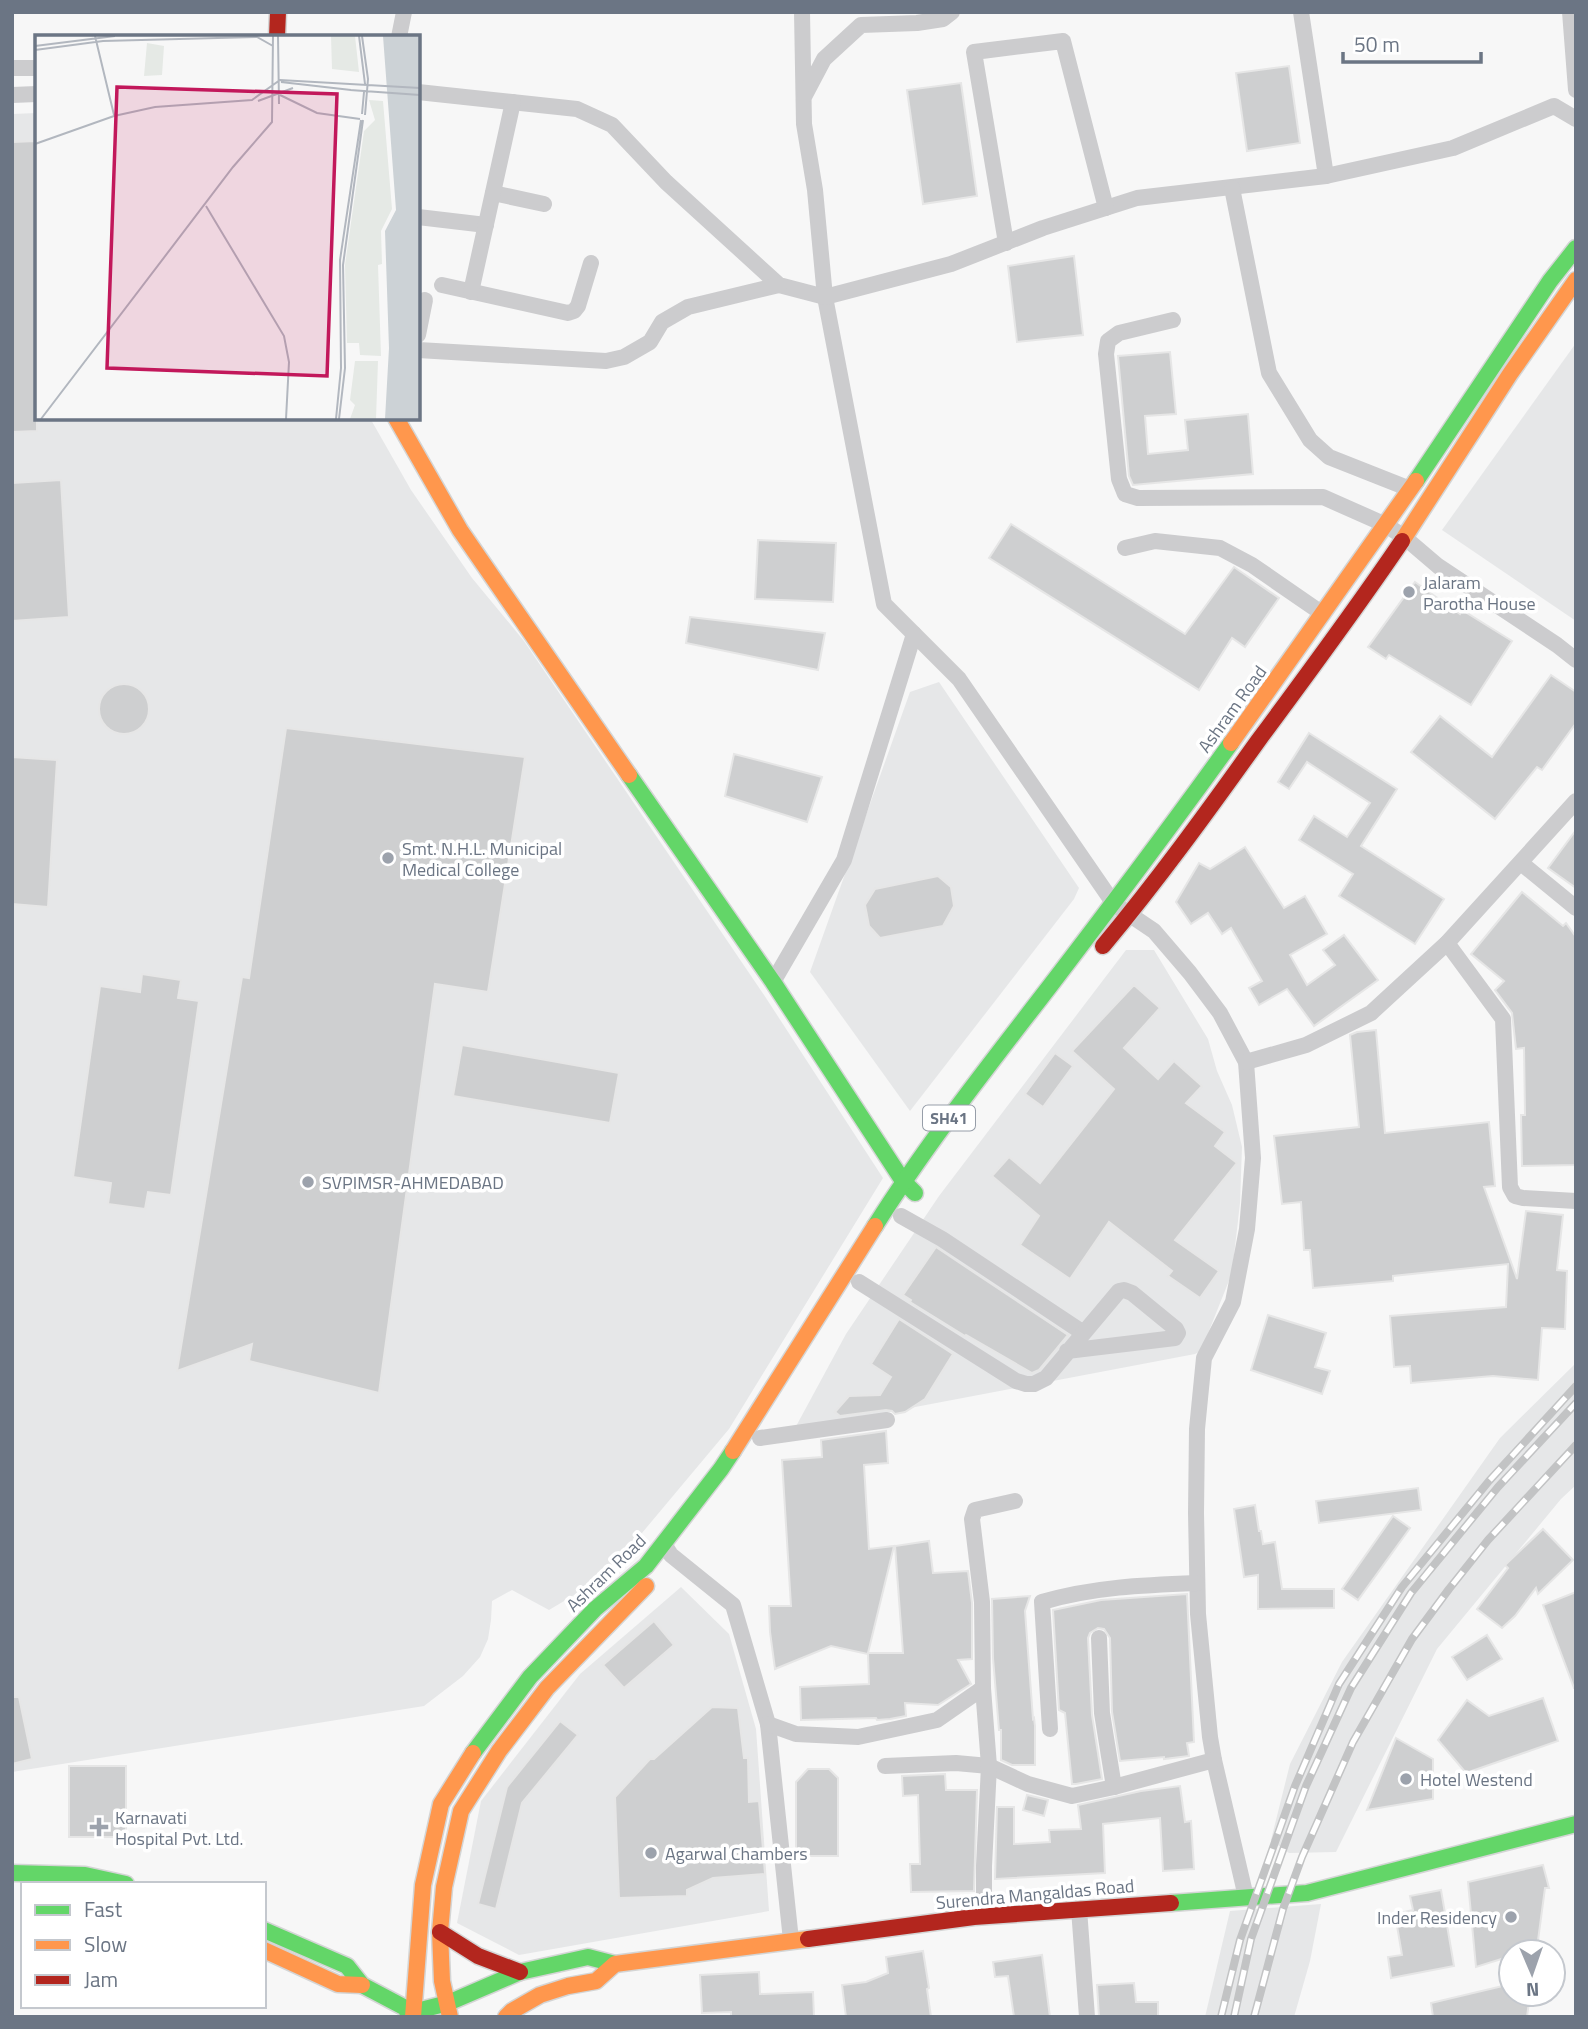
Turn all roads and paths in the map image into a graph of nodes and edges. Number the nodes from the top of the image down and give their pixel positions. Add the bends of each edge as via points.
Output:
1 (278, 12) edge
2 (404, 12) edge
3 (802, 12) edge
4 (951, 12) edge
5 (1301, 12) edge
6 (1570, 12) edge
7 (277, 35) edge
8 (399, 35) edge
9 (12, 68) edge
10 (35, 68) edge
11 (420, 92) edge
12 (1576, 92) edge
13 (12, 94) edge
14 (35, 94) edge
15 (804, 97) junction
16 (513, 102) junction
17 (1572, 117) edge
18 (1326, 176) junction
19 (1232, 188) junction
20 (493, 193) junction
21 (544, 204) dead end
22 (1106, 208) junction
23 (420, 216) edge
24 (486, 225) junction
25 (1006, 243) junction
26 (1576, 248) edge
27 (590, 263) dead end
28 (1576, 280) edge
29 (442, 285) dead end
30 (779, 285) junction
31 (471, 292) junction
32 (825, 297) junction
33 (425, 300) dead end
34 (1174, 320) dead end
35 (420, 325) edge
36 (420, 350) edge
37 (397, 420) edge
38 (1410, 489) junction
39 (1386, 525) junction
40 (1404, 537) junction
41 (1125, 548) dead end
42 (1323, 614) junction
43 (914, 634) junction
44 (1576, 660) edge
45 (1576, 801) edge
46 (1521, 863) junction
47 (1114, 904) junction
48 (1576, 908) edge
49 (1130, 913) junction
50 (1447, 943) junction
51 (1096, 954) dead end
52 (773, 982) junction
53 (1246, 1062) junction
54 (943, 1154) dead end
55 (909, 1187) junction
56 (1576, 1201) edge
57 (897, 1221) joint
58 (863, 1276) joint
59 (848, 1299) dead end
60 (1082, 1332) junction
61 (1067, 1351) junction
62 (775, 1415) dead end
63 (887, 1420) dead end
64 (760, 1438) junction
65 (740, 1469) dead end
66 (726, 1488) dead end
67 (1015, 1501) dead end
68 (668, 1549) junction
69 (1196, 1583) junction
70 (1099, 1638) dead end
71 (983, 1688) junction
72 (768, 1724) junction
73 (1050, 1729) dead end
74 (1213, 1760) junction
75 (885, 1766) dead end
76 (989, 1766) junction
77 (1114, 1787) junction
78 (1576, 1824) edge
79 (12, 1873) edge
80 (117, 1882) edge
81 (1246, 1897) junction
82 (1079, 1909) junction
83 (984, 1916) junction
84 (266, 1931) edge
85 (440, 1932) junction
86 (791, 1940) junction
87 (266, 1951) edge
88 (615, 1964) junction
89 (520, 1972) junction
90 (362, 1985) junction
91 (449, 2010) edge
92 (411, 2015) edge
93 (506, 2017) edge
94 (1087, 2017) edge

1 - 7 main road
2 - 8 street
3 - 15 street
4 - 15 street via 943,19 917,23 861,25 824,59
5 - 18 street
6 - 12 street
9 - 10 street
11 - 16 street
12 - 17 street
13 - 14 street
15 - 32 street
16 - 20 street
16 - 30 street via 578,109 612,125 666,182
17 - 18 street via 1554,106 1453,148
18 - 19 street
19 - 22 street via 1137,198
19 - 38 street via 1269,373 1310,440 1329,457
20 - 21 street
20 - 24 street
22 - 25 street
22 - 25 street via 1063,41 974,52
23 - 24 street
24 - 31 street
25 - 32 street via 951,264
26 - 38 main road, Ashram Road / SH41
27 - 31 street via 578,306 568,313
28 - 40 main road
29 - 31 street
30 - 32 street
30 - 36 street via 688,307 662,322 650,342 606,361
32 - 43 street via 884,604
33 - 35 street
34 - 39 street via 1119,333 1108,341 1119,479 1125,494 1139,498 1323,497
37 - 52 main road via 460,530
38 - 39 main road, Ashram Road / SH41
39 - 40 street
39 - 42 main road, Ashram Road / SH41
40 - 44 street via 1438,566
40 - 49 main road
41 - 42 street via 1155,541 1220,548
42 - 47 main road, Ashram Road / SH41
43 - 47 street via 959,679
43 - 52 street via 844,860
45 - 46 street
46 - 48 street
46 - 50 street
47 - 49 street
47 - 55 main road, Ashram Road / SH41 via 972,1086
49 - 51 main road
49 - 53 street via 1154,931 1190,973 1220,1013
50 - 53 street via 1371,1013 1306,1045
50 - 56 street via 1503,1019 1510,1187 1515,1196 1523,1198
52 - 55 main road
53 - 69 street via 1253,1158 1247,1229 1233,1302 1204,1358 1197,1429
54 - 55 main road, Ashram Road
55 - 57 main road, Ashram Road
55 - 68 main road, Ashram Road / SH41
57 - 60 street via 942,1239
58 - 59 main road
58 - 61 street via 1016,1381 1042,1381
60 - 61 street
60 - 61 street via 1115,1294 1124,1290 1176,1329 1178,1336
62 - 64 main road
63 - 64 street
64 - 65 main road
66 - 68 main road, Ashram Road
67 - 71 street via 975,1510 972,1519 982,1602
68 - 72 street via 733,1605
68 - 85 main road, Ashram Road via 656,1576 547,1688 461,1811 444,1887
68 - 92 main road, Ashram Road / SH41 via 595,1609 530,1677 441,1804 423,1885
69 - 73 street via 1131,1585 1042,1602
69 - 74 street
70 - 77 street via 1102,1713
71 - 72 street via 937,1720 858,1737 796,1734
71 - 76 street
72 - 86 street
74 - 77 street
74 - 81 street
75 - 76 street
76 - 77 street via 1072,1797
76 - 83 street
78 - 81 main road, Surendra Mangaldas Road via 1307,1893
79 - 80 main road via 85,1875
81 - 82 main road, Surendra Mangaldas Road
82 - 83 main road, Surendra Mangaldas Road
82 - 94 street
83 - 86 main road, Surendra Mangaldas Road
84 - 90 main road via 347,1966
85 - 89 main road via 489,1962
85 - 91 main road, Ashram Road via 442,1981
86 - 88 main road, Surendra Mangaldas Road
87 - 90 main road via 338,1984
88 - 89 main road via 588,1957
88 - 93 main road, Surendra Mangaldas Road via 596,1981 540,1995
89 - 91 main road
90 - 92 main road
91 - 92 main road

